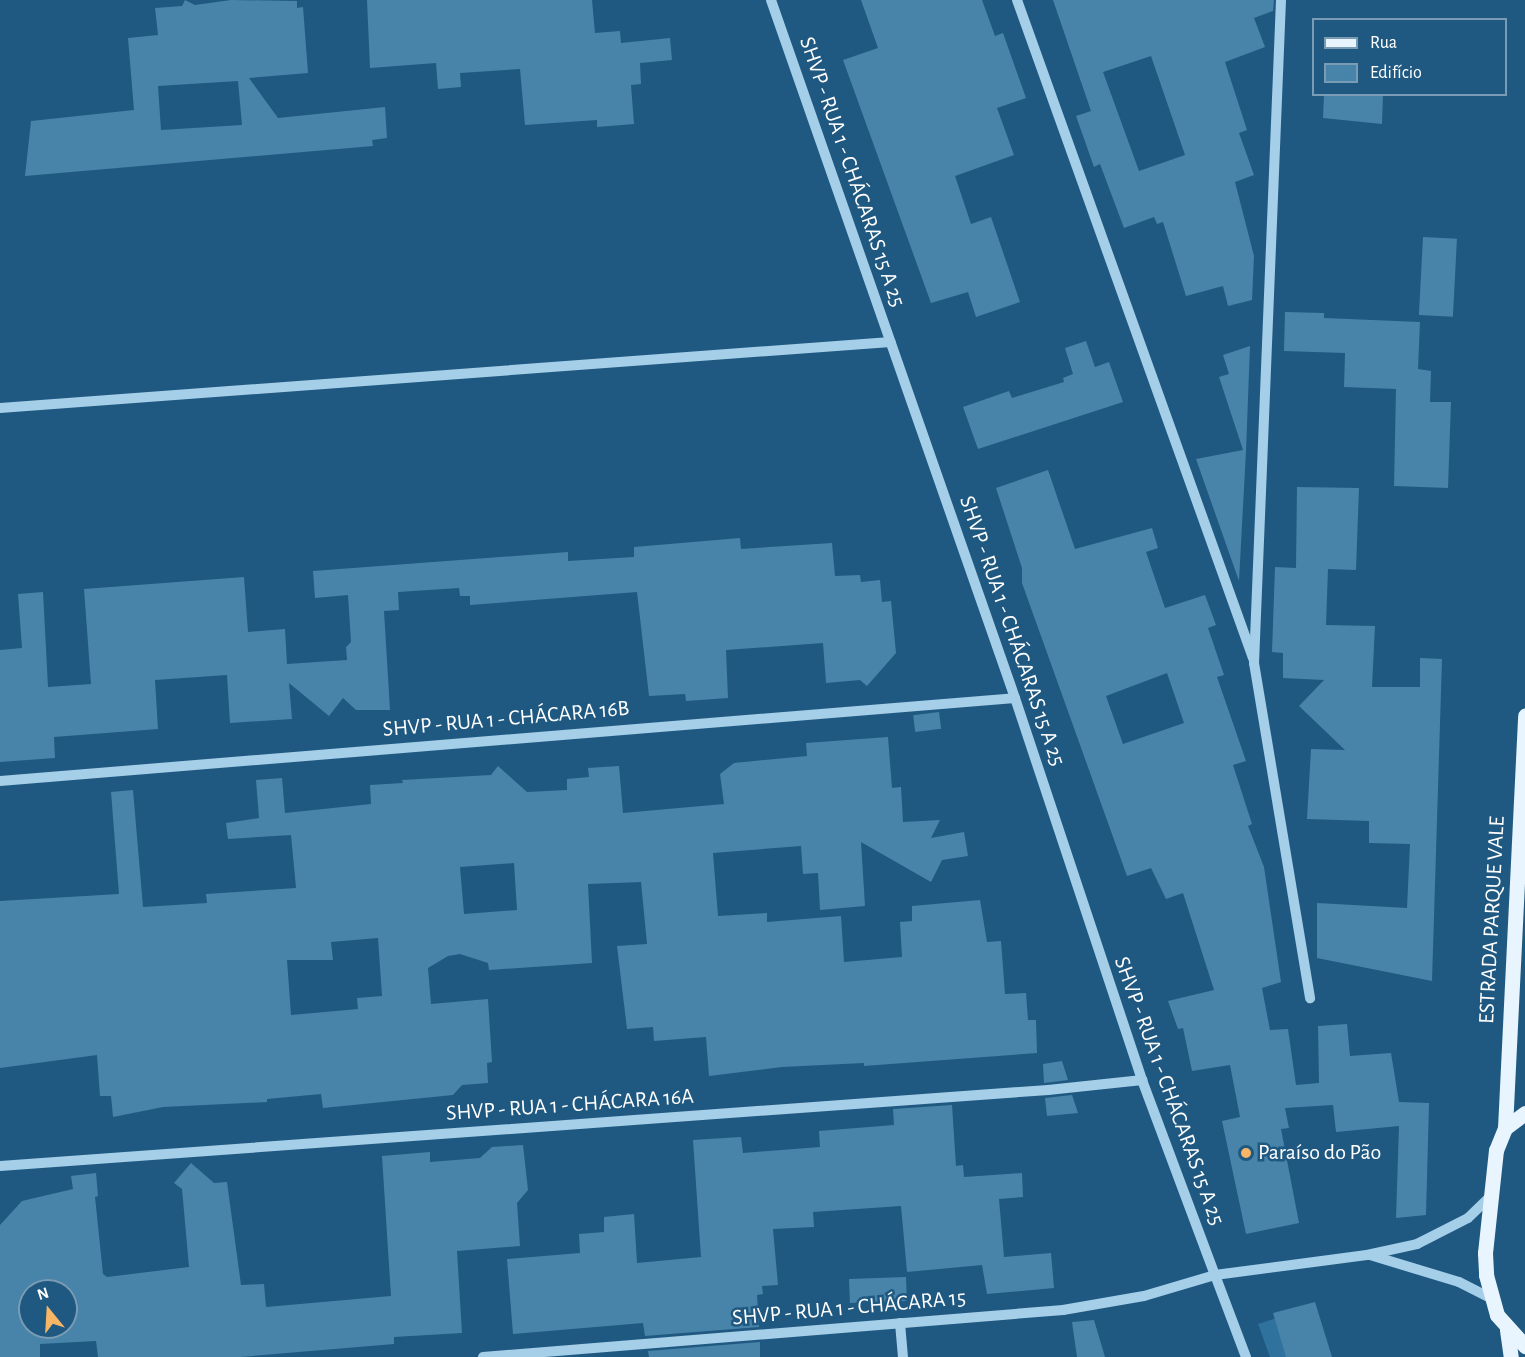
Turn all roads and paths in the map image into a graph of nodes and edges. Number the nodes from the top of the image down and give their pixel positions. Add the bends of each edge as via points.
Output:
1 (771, 0) edge
2 (1017, 0) edge
3 (1281, 0) edge
4 (891, 342) junction
5 (0, 408) edge
6 (1254, 663) junction
7 (1015, 698) junction
8 (1525, 715) edge
9 (0, 781) edge
10 (1310, 998) dead end
11 (1142, 1080) junction
12 (1525, 1113) edge
13 (1505, 1128) junction
14 (0, 1166) edge
15 (1489, 1198) junction
16 (1367, 1254) junction
17 (1215, 1275) junction
18 (1492, 1299) junction
19 (900, 1323) junction
20 (1507, 1330) junction
21 (1525, 1346) edge
22 (483, 1357) edge
23 (903, 1357) edge
24 (1245, 1357) edge
25 (1510, 1357) edge

1 - 4 street, SHVP - RUA 1 - CHÁCARAS 15 A 25
2 - 6 street
3 - 6 street
4 - 5 street
4 - 7 street, SHVP - RUA 1 - CHÁCARAS 15 A 25
6 - 10 street
7 - 9 street, SHVP - RUA 1 - CHÁCARA 16B
7 - 11 street, SHVP - RUA 1 - CHÁCARAS 15 A 25
8 - 13 main road, ESTRADA PARQUE VALE
11 - 14 street, SHVP - RUA 1 - CHÁCARA 16A
11 - 17 street, SHVP - RUA 1 - CHÁCARAS 15 A 25
12 - 13 main road
13 - 15 main road, ESTRADA PARQUE VALE via 1496,1150
15 - 16 street via 1444,1234
15 - 18 main road, ESTRADA PARQUE VALE via 1485,1253
16 - 17 street
16 - 18 street via 1459,1282
17 - 19 street, SHVP - RUA 1 - CHÁCARA 15 via 1144,1296 1063,1310
17 - 24 street, SHVP - RUA 1 - CHÁCARAS 15 A 25
18 - 20 main road, ESTRADA PARQUE VALE
19 - 22 street, SHVP - RUA 1 - CHÁCARA 15
19 - 23 street
20 - 21 main road
20 - 25 main road

